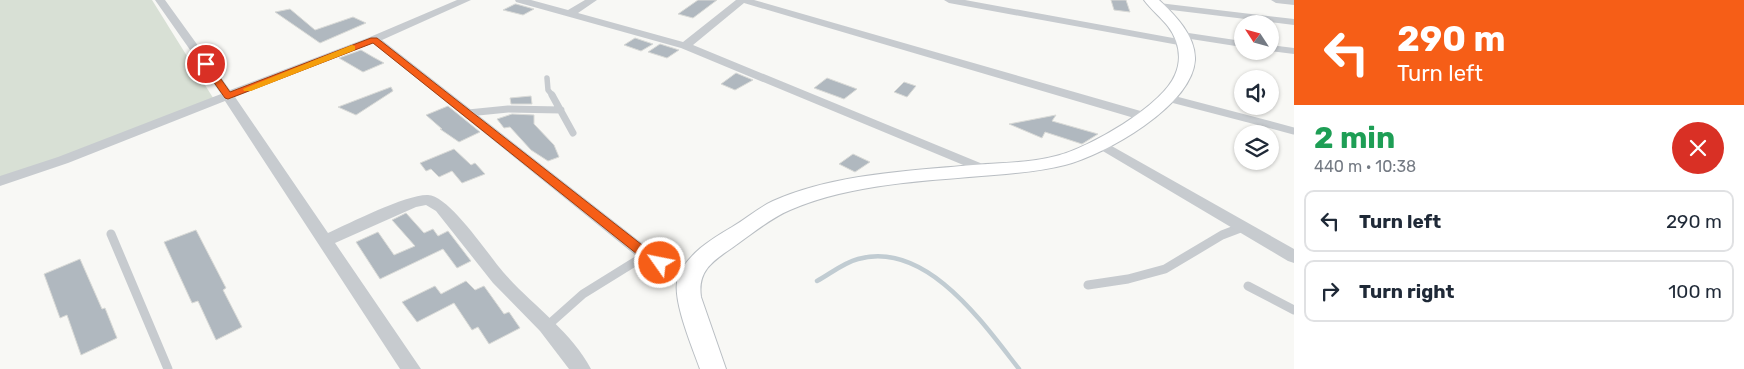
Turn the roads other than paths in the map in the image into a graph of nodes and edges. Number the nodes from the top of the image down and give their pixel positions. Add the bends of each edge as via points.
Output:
1 (160, 0) edge
2 (466, 0) edge
3 (520, 0) edge
4 (592, 0) edge
5 (742, 0) edge
6 (949, 0) edge
7 (1276, 0) edge
8 (1294, 2) edge
9 (1155, 3) edge
10 (570, 14) junction
11 (1294, 22) edge
12 (374, 39) junction
13 (1183, 39) junction
14 (1234, 43) edge
15 (685, 46) junction
16 (1279, 49) edge
17 (1294, 51) edge
18 (547, 78) dead end
19 (228, 96) junction
20 (1168, 98) junction
21 (561, 110) junction
22 (468, 113) junction
23 (1146, 116) junction
24 (1294, 131) edge
25 (573, 134) dead end
26 (1101, 144) junction
27 (985, 170) junction
28 (0, 181) edge
29 (1243, 227) junction
30 (111, 234) dead end
31 (326, 240) junction
32 (646, 255) junction
33 (1294, 257) edge
34 (689, 279) junction
35 (1088, 286) dead end
36 (1248, 286) dead end
37 (1294, 310) edge
38 (546, 326) junction
39 (168, 369) edge
40 (411, 369) edge
41 (581, 369) edge
42 (714, 369) edge

1 - 19 street
2 - 12 street
3 - 10 street
4 - 10 street
5 - 15 street
5 - 23 street
6 - 13 street
7 - 8 street
9 - 11 street
9 - 13 street
10 - 15 street
12 - 19 street
12 - 22 street
13 - 14 street
13 - 20 street via 1187,61 1181,79
15 - 27 street
16 - 17 street
18 - 21 lane via 548,90
19 - 28 street
19 - 31 street
20 - 23 street
20 - 24 lane
21 - 22 lane via 508,109
21 - 25 lane
22 - 32 street
23 - 26 street
26 - 27 street via 1070,158
26 - 29 street
27 - 34 street via 834,189 782,206 725,242 697,265
29 - 33 street
29 - 35 lane via 1222,235 1165,269
30 - 39 lane
31 - 38 street via 412,202 428,200 442,207 499,280
31 - 40 street
32 - 34 street
32 - 38 lane via 590,289
34 - 42 street via 688,289 696,322
36 - 37 lane
38 - 41 street

